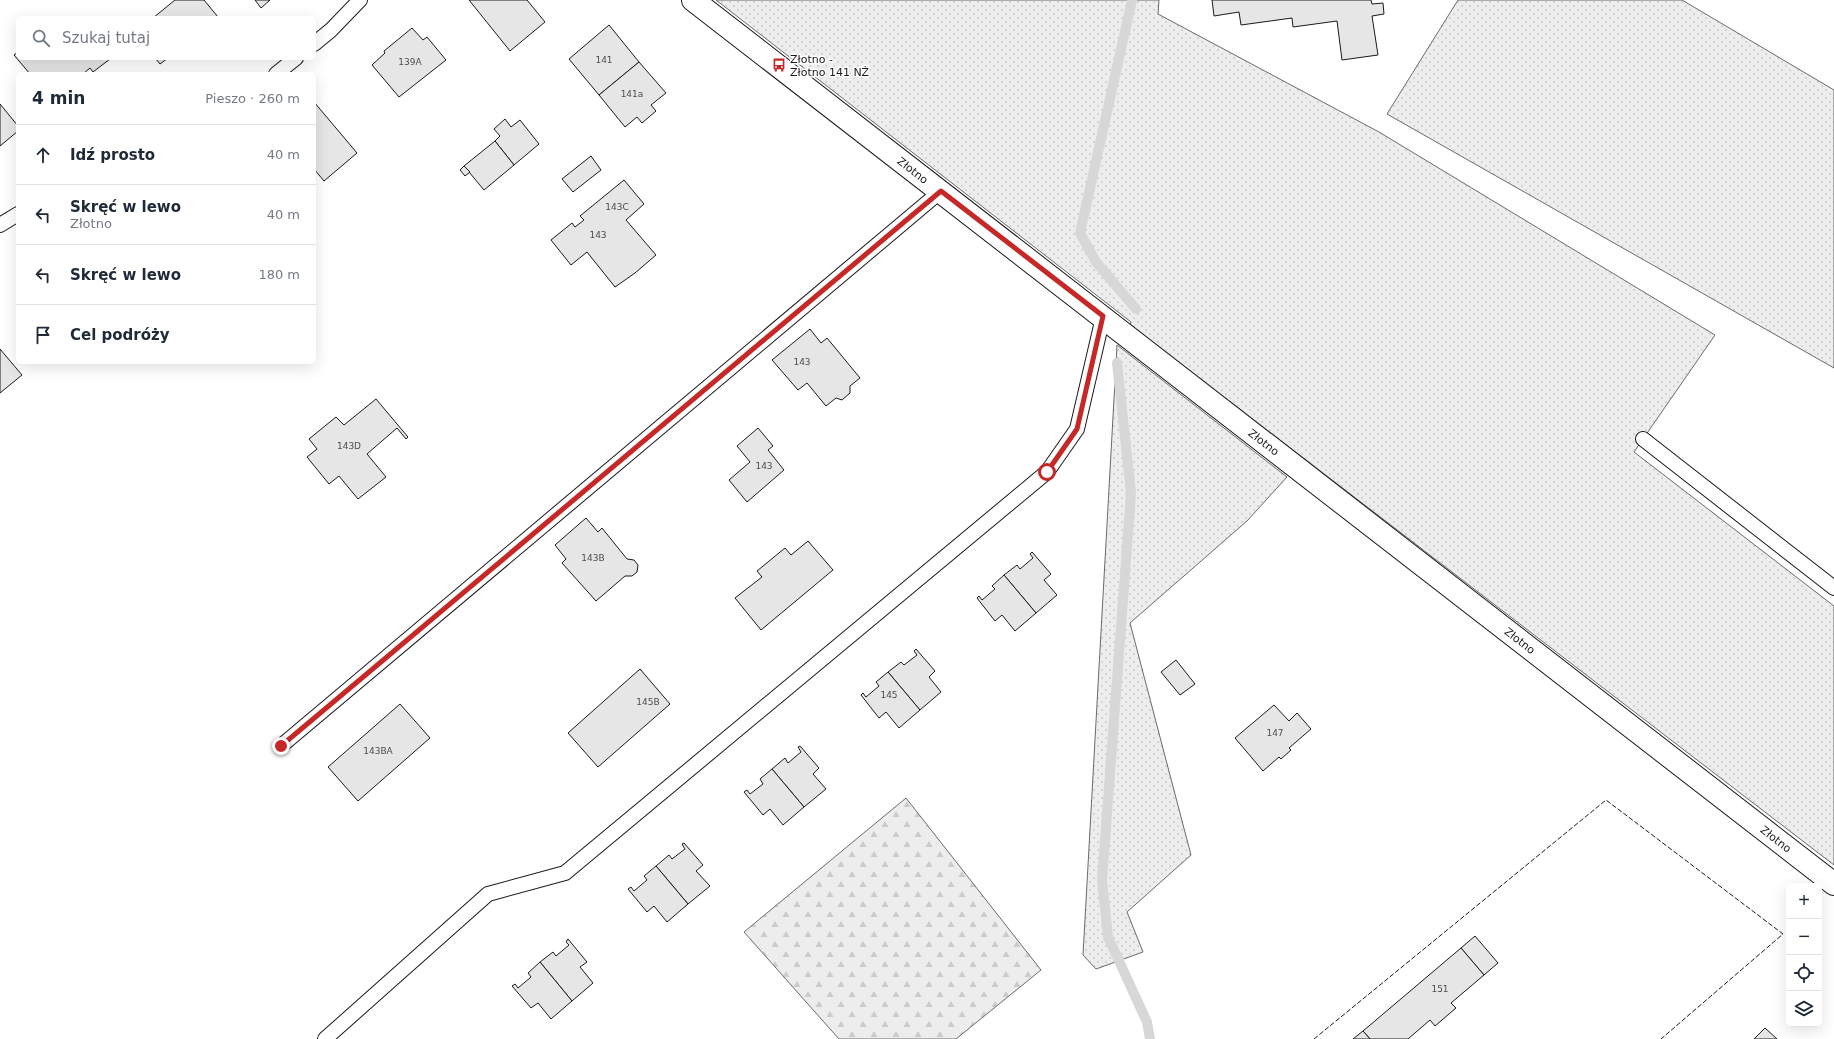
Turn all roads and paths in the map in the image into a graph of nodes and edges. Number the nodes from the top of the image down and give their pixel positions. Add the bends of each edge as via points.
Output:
1 (360, 0) edge
2 (693, 0) edge
3 (316, 42) edge
4 (294, 60) edge
5 (278, 72) edge
6 (941, 191) junction
7 (16, 215) edge
8 (0, 225) edge
9 (1103, 316) junction
10 (1643, 439) dead end
11 (1834, 588) edge
12 (281, 746) dead end
13 (1834, 884) edge
14 (324, 1039) edge

1 - 3 lane
2 - 6 street, Złotno
4 - 5 lane
6 - 9 street, Złotno
6 - 12 lane
7 - 8 lane
9 - 13 street, Złotno
9 - 14 lane via 1077,429 1047,472 565,873 488,894
10 - 11 lane

